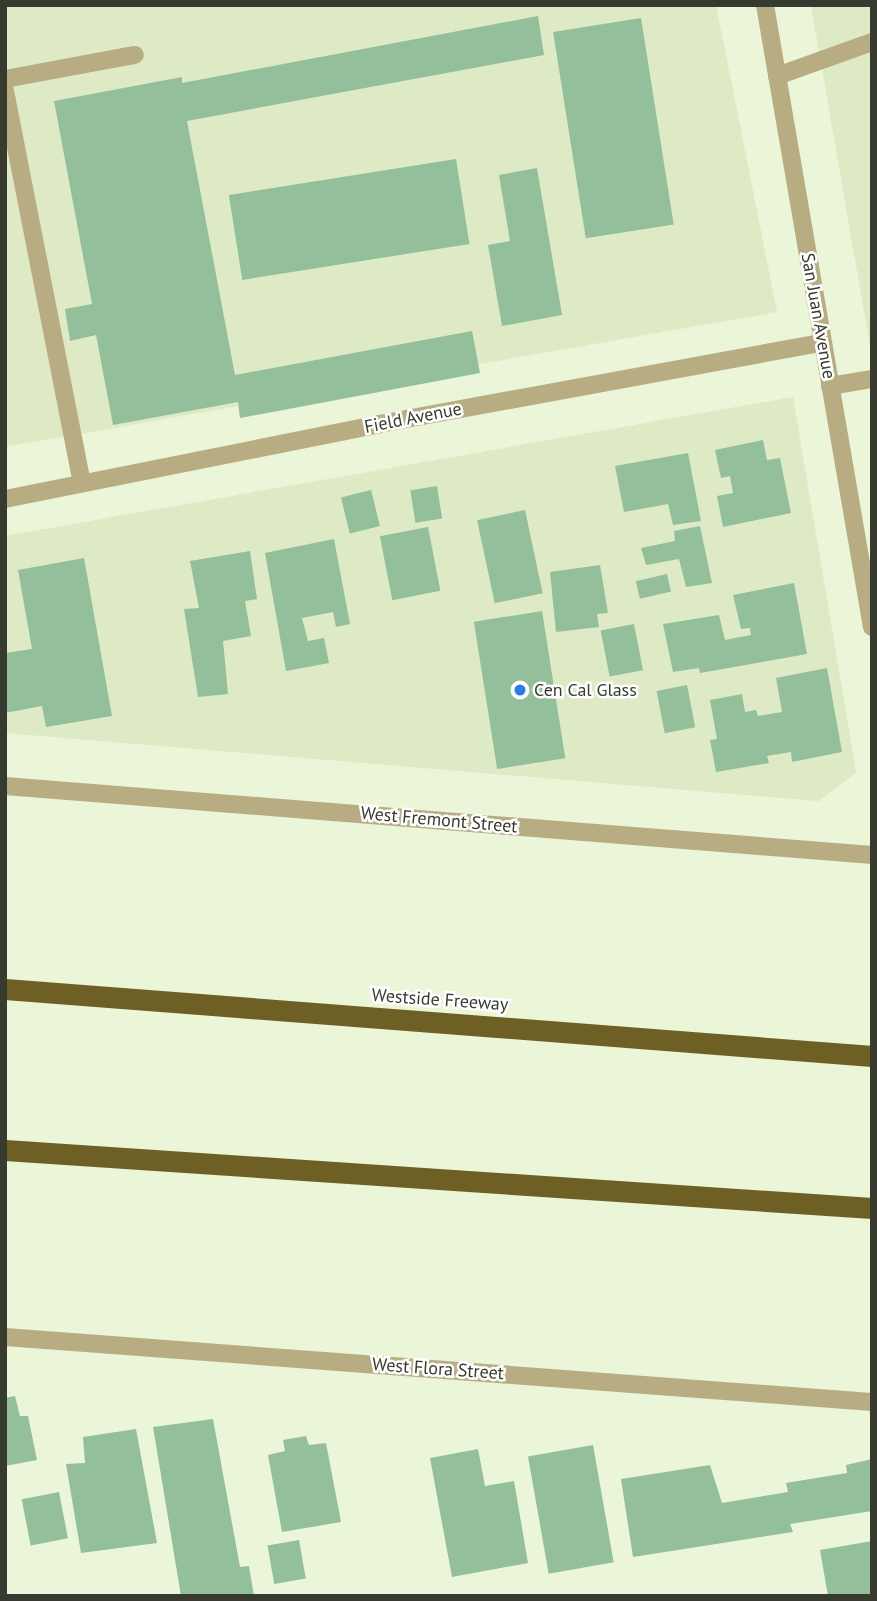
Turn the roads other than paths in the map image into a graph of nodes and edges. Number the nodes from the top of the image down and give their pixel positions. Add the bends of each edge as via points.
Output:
1 (765, 5) edge
2 (872, 42) edge
3 (135, 55) dead end
4 (777, 76) junction
5 (5, 79) edge
6 (5, 90) edge
7 (822, 343) junction
8 (872, 379) edge
9 (830, 386) junction
10 (82, 484) junction
11 (5, 499) edge
12 (872, 627) edge
13 (5, 786) edge
14 (872, 855) edge
15 (5, 989) edge
16 (872, 1056) edge
17 (5, 1150) edge
18 (872, 1208) edge
19 (5, 1337) edge
20 (872, 1402) edge

1 - 4 street, San Juan Avenue
2 - 4 street
3 - 5 street
4 - 7 street, San Juan Avenue
6 - 10 street
7 - 9 street, San Juan Avenue
7 - 10 street, Field Avenue
8 - 9 street
9 - 12 street, San Juan Avenue
10 - 11 street, Field Avenue
13 - 14 street, West Fremont Street
15 - 16 highway, Westside Freeway
17 - 18 highway
19 - 20 street, West Flora Street

